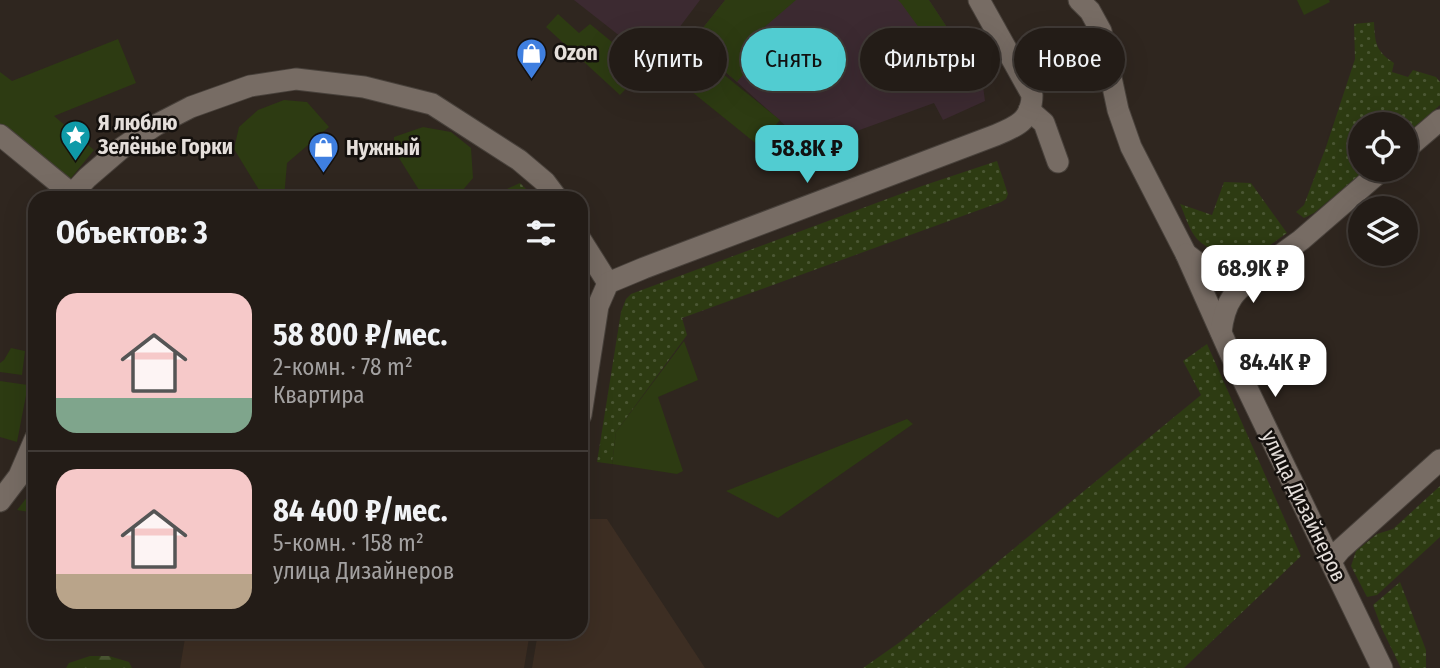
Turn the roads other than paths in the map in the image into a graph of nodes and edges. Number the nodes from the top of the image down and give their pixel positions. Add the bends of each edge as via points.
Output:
1 (1079, 0) edge
2 (981, 1) edge
3 (1029, 110) junction
4 (1440, 120) edge
5 (0, 135) edge
6 (1418, 139) edge
7 (1058, 162) dead end
8 (1368, 182) edge
9 (66, 191) edge
10 (76, 191) edge
11 (552, 191) edge
12 (588, 251) edge
13 (1186, 254) junction
14 (1264, 267) junction
15 (608, 283) junction
16 (1221, 332) junction
17 (588, 370) edge
18 (28, 455) edge
19 (1440, 460) edge
20 (0, 501) edge
21 (1331, 561) junction
22 (1382, 668) edge

1 - 13 street, улица Дизайнеров via 1101,31 1122,125
2 - 3 street via 1029,89
3 - 7 street via 1044,123
3 - 15 street via 1017,127
4 - 6 street
5 - 9 street
8 - 14 street
10 - 11 street via 123,146 191,107 250,86 296,79 364,87 432,104 519,160
12 - 15 street
13 - 14 street via 1219,273
13 - 16 street, улица Дизайнеров
14 - 16 street via 1229,301
15 - 17 street via 598,306
16 - 21 street, улица Дизайнеров
18 - 20 street
19 - 21 street
21 - 22 street, улица Дизайнеров

